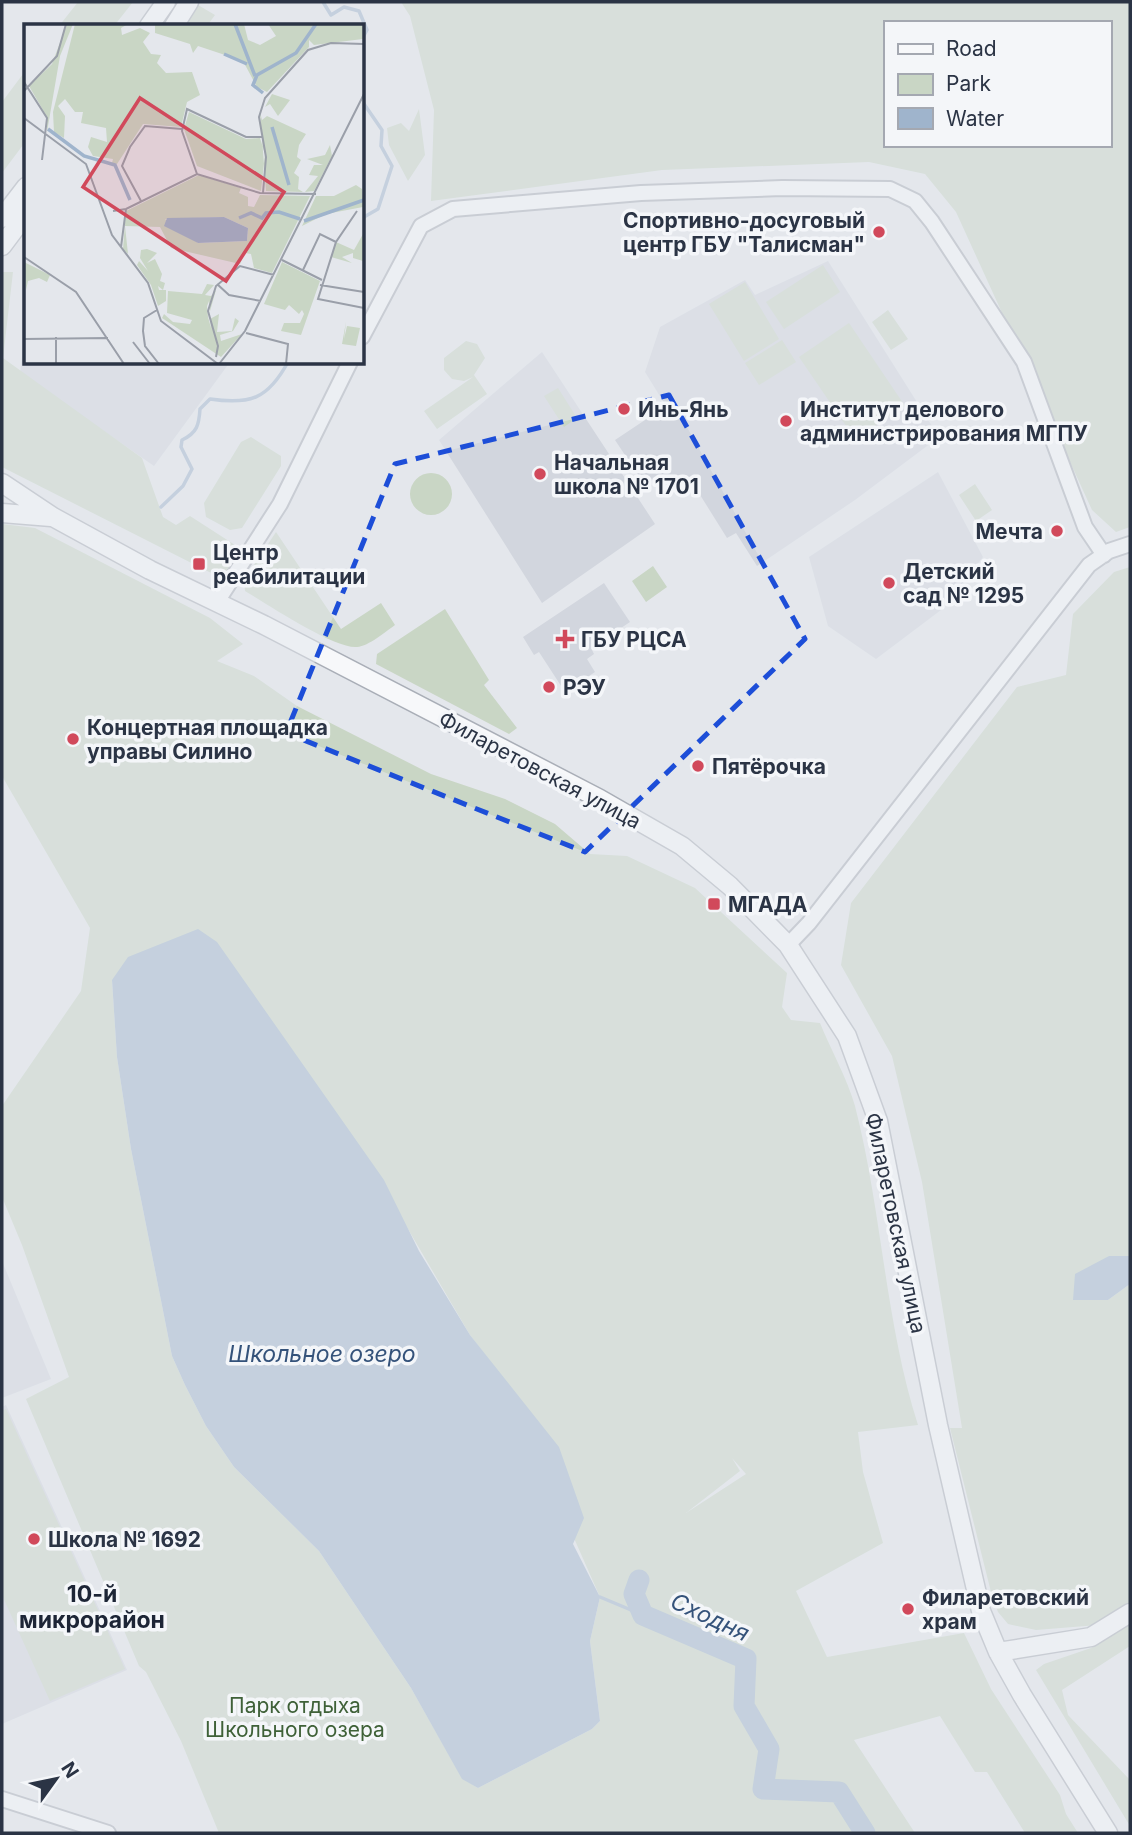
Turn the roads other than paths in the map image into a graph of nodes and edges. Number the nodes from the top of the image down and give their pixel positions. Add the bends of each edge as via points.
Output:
1 (166, 2) edge
2 (189, 2) edge
3 (150, 24) edge
4 (175, 24) edge
5 (24, 190) edge
6 (24, 217) edge
7 (2, 218) edge
8 (2, 246) edge
9 (364, 333) edge
10 (349, 364) edge
11 (2, 483) edge
12 (2, 513) edge
13 (53, 517) junction
14 (1130, 544) edge
15 (1104, 555) junction
16 (217, 602) junction
17 (788, 944) junction
18 (1130, 1613) edge
19 (998, 1653) junction
20 (2, 1799) edge
21 (108, 1833) edge
22 (1108, 1833) edge

1 - 3 street
2 - 4 street
5 - 7 street
6 - 8 street
9 - 15 street via 421,226 453,209 641,193 890,189 915,201 932,222 1024,362 1085,527
10 - 16 street via 280,504
11 - 13 street, Филаретовская улица
12 - 13 street, Филаретовская улица
13 - 16 street, Филаретовская улица
14 - 15 street
15 - 17 street via 1089,565
16 - 17 street, Филаретовская улица via 600,799 682,846
17 - 19 street, Филаретовская улица via 847,1036 878,1121 974,1592
18 - 19 street via 1091,1637
19 - 22 street, Филаретовская улица
20 - 21 street

